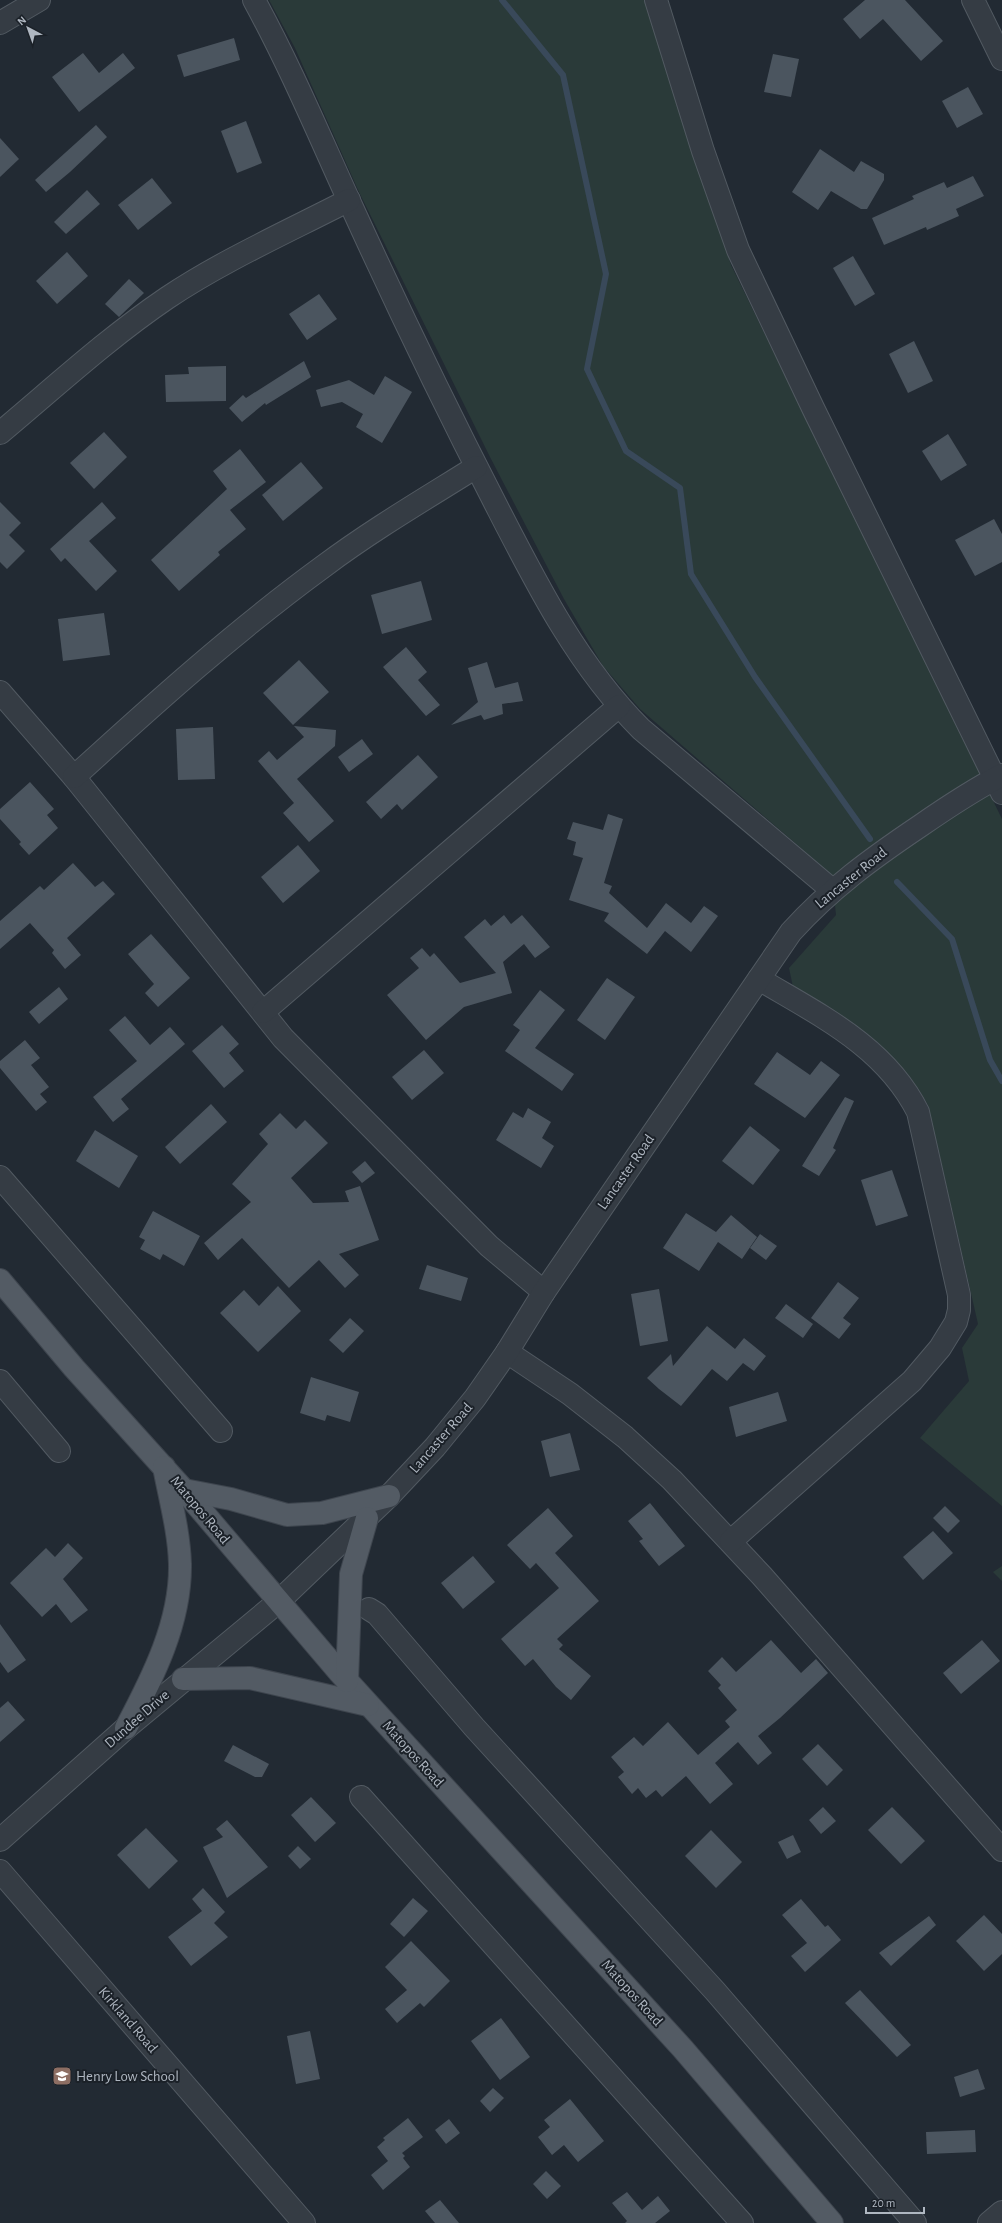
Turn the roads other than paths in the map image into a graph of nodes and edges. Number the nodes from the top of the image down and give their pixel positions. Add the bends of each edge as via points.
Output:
1 (39, 0) edge
2 (254, 0) edge
3 (656, 0) edge
4 (973, 0) edge
5 (0, 23) edge
6 (1002, 59) edge
7 (349, 200) junction
8 (0, 433) edge
9 (476, 467) junction
10 (0, 692) edge
11 (618, 706) junction
12 (74, 777) junction
13 (1000, 782) edge
14 (832, 890) junction
15 (759, 979) junction
16 (263, 1012) junction
17 (0, 1177) edge
18 (0, 1280) edge
19 (544, 1292) junction
20 (507, 1352) junction
21 (0, 1381) edge
22 (221, 1431) dead end
23 (59, 1451) dead end
24 (164, 1467) junction
25 (184, 1490) junction
26 (389, 1496) junction
27 (366, 1518) junction
28 (731, 1541) junction
29 (278, 1602) junction
30 (369, 1609) dead end
31 (183, 1679) junction
32 (347, 1681) junction
33 (368, 1705) junction
34 (126, 1728) junction
35 (361, 1797) dead end
36 (0, 1840) edge
37 (1002, 1850) edge
38 (0, 1871) edge
39 (1002, 2212) edge
40 (304, 2223) edge
41 (742, 2223) edge
42 (832, 2223) edge
43 (915, 2223) edge
44 (990, 2223) edge

1 - 5 street
2 - 7 street via 284,56
3 - 13 street via 703,150 738,250 813,408
4 - 6 street
7 - 8 street via 168,297 122,331
7 - 9 street
9 - 11 street via 563,628 590,670
9 - 12 street via 379,527 323,566 178,682
10 - 12 street
11 - 14 street via 641,729
11 - 16 street
12 - 16 street
13 - 14 street, Lancaster Road via 907,835
14 - 15 street, Lancaster Road via 791,932
15 - 19 street, Lancaster Road
15 - 28 street via 832,1022 863,1044 883,1062 911,1097 918,1112 959,1295 959,1310 956,1322 940,1348 912,1381
16 - 19 street via 283,1038 489,1246
17 - 22 street
18 - 24 main road, Matopos Road via 74,1368
19 - 20 street, Lancaster Road
20 - 26 street, Lancaster Road via 475,1398 435,1447
20 - 28 street via 570,1394 625,1437 672,1480
21 - 23 street
24 - 25 main road, Matopos Road
24 - 34 main road via 178,1539 178,1587 170,1633 152,1680
25 - 26 main road via 231,1499 287,1515 322,1514
25 - 29 main road, Matopos Road
26 - 27 street, Lancaster Road
27 - 29 street, Lancaster Road
27 - 32 main road via 352,1574
28 - 37 street
29 - 31 street, Dundee Drive
29 - 32 main road, Matopos Road
30 - 43 street via 377,1614 474,1728 715,1991
31 - 33 main road via 250,1678
31 - 34 street, Dundee Drive
32 - 33 main road, Matopos Road
33 - 42 main road, Matopos Road via 683,2049
34 - 36 street, Dundee Drive
35 - 41 street
38 - 40 street, Kirkland Road
39 - 44 street

